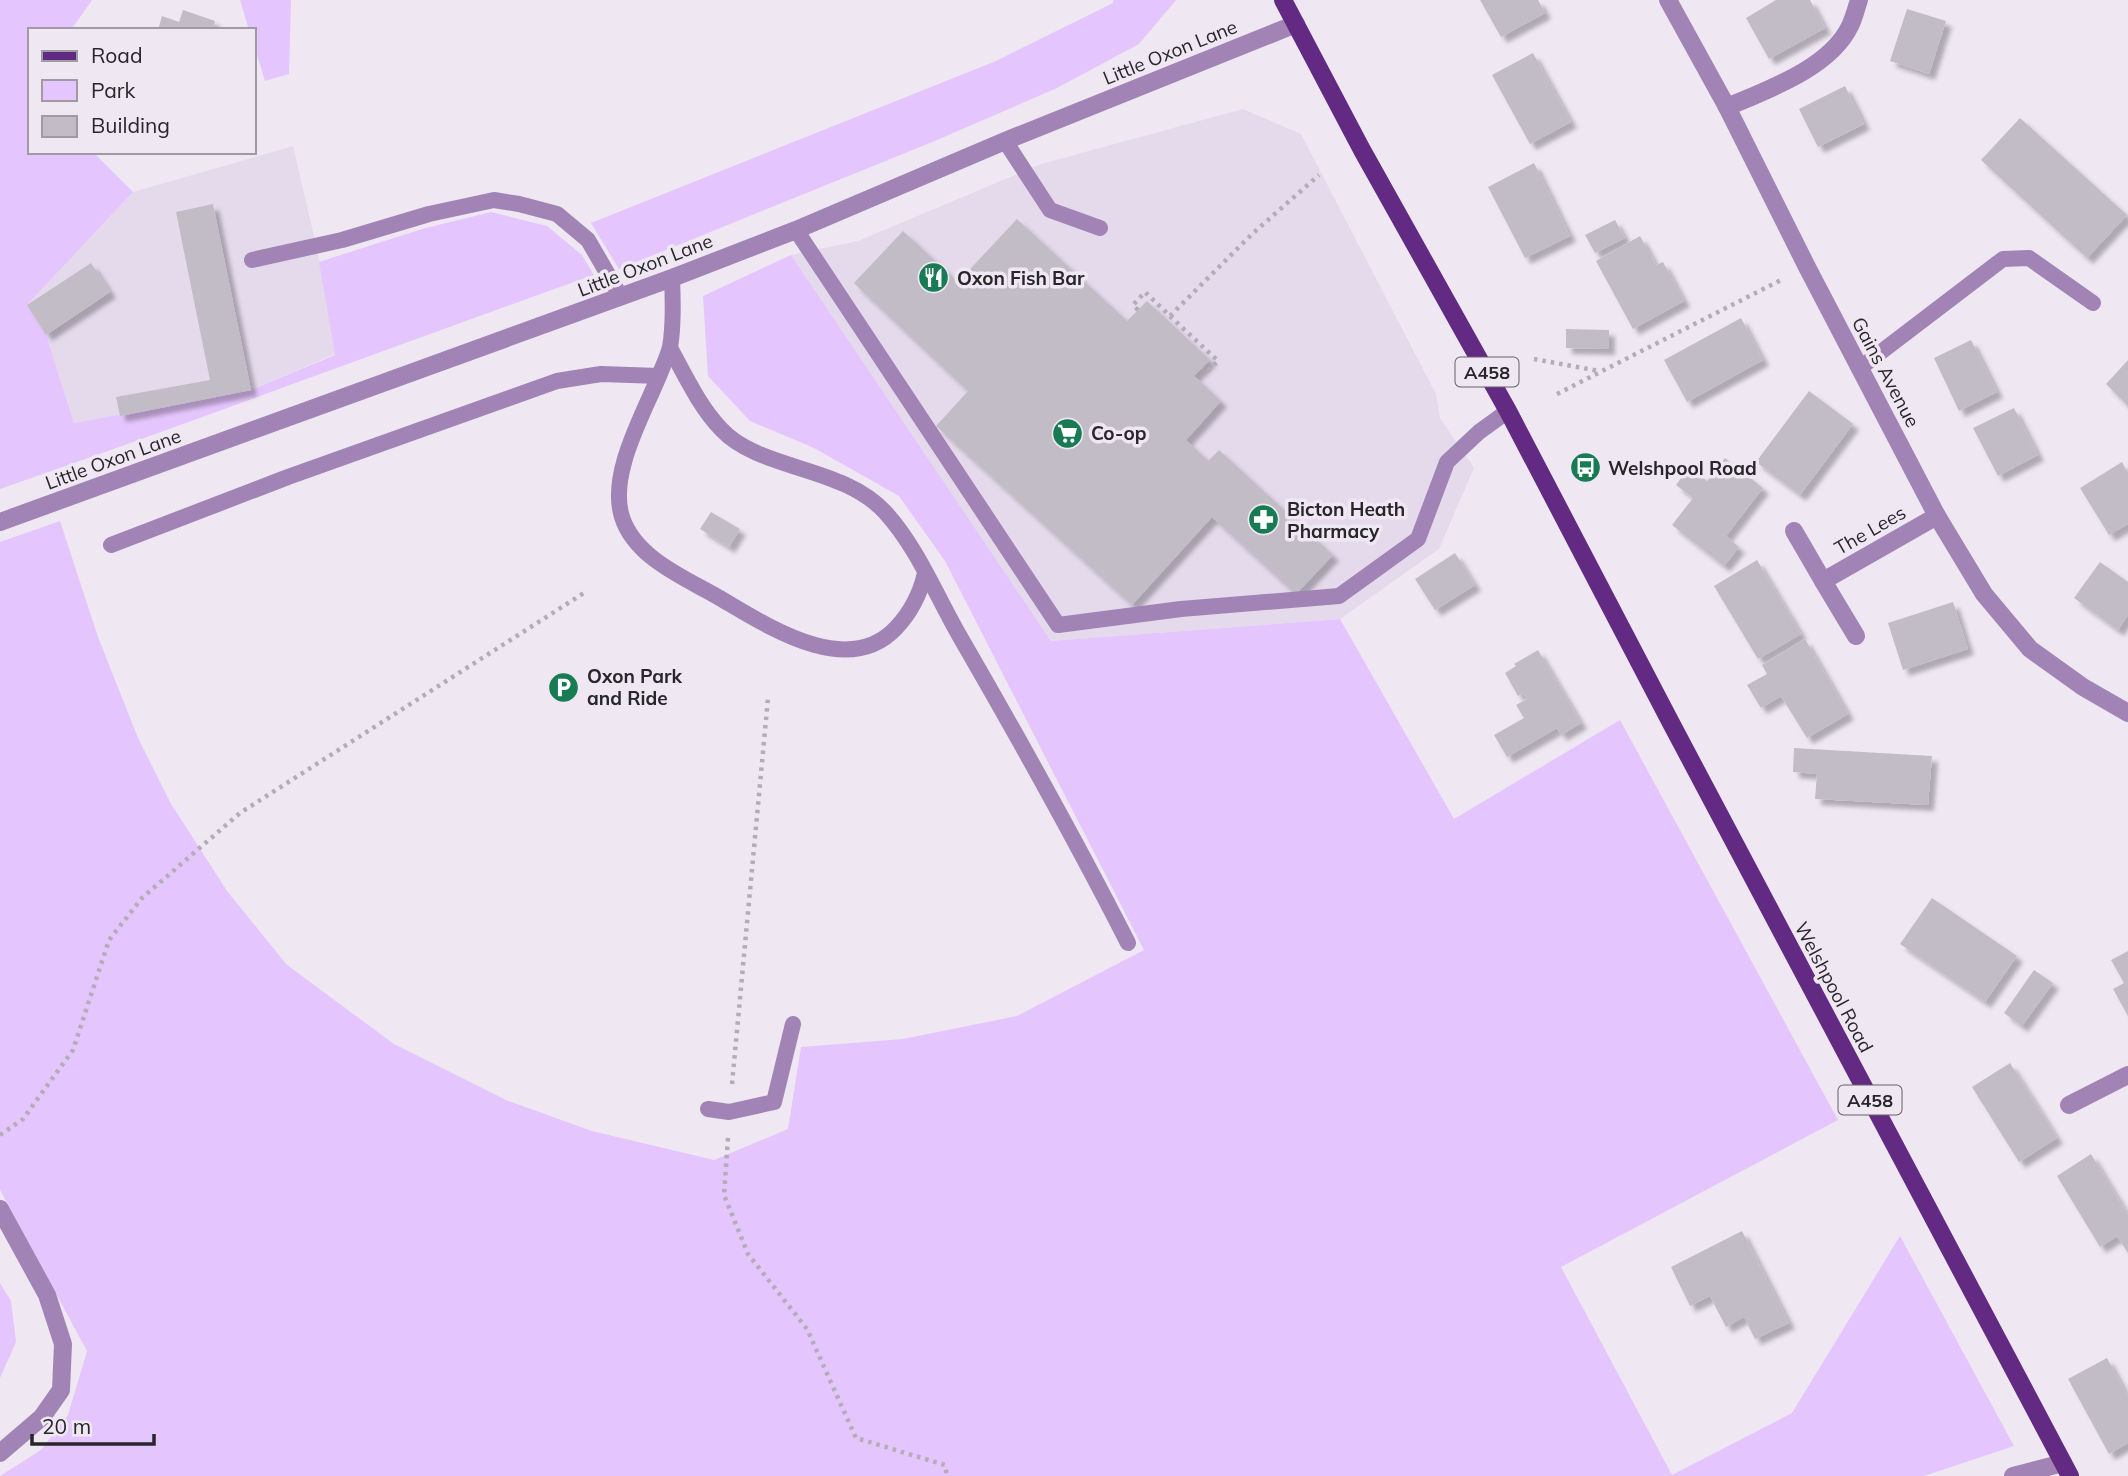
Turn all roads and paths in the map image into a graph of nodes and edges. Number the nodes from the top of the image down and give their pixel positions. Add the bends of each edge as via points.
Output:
1 (1283, 0) edge
2 (1668, 0) edge
3 (1859, 0) edge
4 (1296, 24) junction
5 (1727, 107) junction
6 (1005, 141) junction
7 (1319, 176) dead end
8 (1100, 228) dead end
9 (796, 230) junction
10 (252, 260) dead end
11 (1807, 267) junction
12 (672, 278) junction
13 (621, 297) junction
14 (2093, 303) dead end
15 (1138, 310) dead end
16 (1170, 316) junction
17 (670, 348) junction
18 (1534, 359) dead end
19 (1203, 367) dead end
20 (1860, 368) junction
21 (1600, 372) junction
22 (659, 376) junction
23 (1557, 394) dead end
24 (1508, 411) junction
25 (1937, 516) junction
26 (0, 522) edge
27 (1794, 531) dead end
28 (111, 545) dead end
29 (925, 573) junction
30 (1823, 580) junction
31 (587, 591) dead end
32 (1856, 636) dead end
33 (768, 698) dead end
34 (2128, 713) edge
35 (1128, 943) dead end
36 (793, 1024) dead end
37 (2128, 1075) edge
38 (2069, 1105) dead end
39 (708, 1109) dead end
40 (729, 1112) junction
41 (0, 1135) edge
42 (0, 1209) edge
43 (0, 1453) edge
44 (2066, 1469) edge
45 (947, 1476) edge
46 (2013, 1476) edge

1 - 4 main road, Welshpool Road / A458
2 - 5 street, Gains Avenue
3 - 5 street via 1849,28 1830,52 1802,72
4 - 6 street, Little Oxon Lane
4 - 24 main road, Welshpool Road / A458
5 - 11 street, Gains Avenue
6 - 8 lane via 1050,211
6 - 9 street, Little Oxon Lane
7 - 16 path
9 - 12 street, Little Oxon Lane
9 - 24 lane via 1058,625 1339,596 1418,539 1447,461
10 - 13 lane via 495,200 557,214 588,240
11 - 20 street, Gains Avenue
11 - 21 path
12 - 13 street, Little Oxon Lane
12 - 17 lane
13 - 26 street, Little Oxon Lane
14 - 20 lane via 2029,258 2003,259
15 - 16 path via 1133,305 1145,292
16 - 19 path via 1218,361 1208,371
17 - 22 lane
17 - 29 lane via 722,430 752,451 856,490 884,511
18 - 21 path
20 - 25 street, Gains Avenue
21 - 23 path
22 - 28 lane via 601,374 557,381
22 - 29 lane via 625,458 619,487 622,518 637,542 662,565 762,622 829,649 854,651 885,640 919,595
24 - 44 main road, Welshpool Road / A458
25 - 30 street, The Lees
25 - 34 street, Gains Avenue via 1984,594 2030,649
27 - 30 street, The Lees
29 - 35 lane
30 - 32 street, The Lees
31 - 41 path via 240,813 142,898 109,940 73,1050 23,1119
33 - 40 path
36 - 40 lane via 774,1102
37 - 38 street
39 - 40 lane
40 - 45 path via 724,1195 748,1254 807,1329 856,1438 945,1465
42 - 43 street via 47,1295 63,1344 61,1390 42,1417
44 - 46 street

